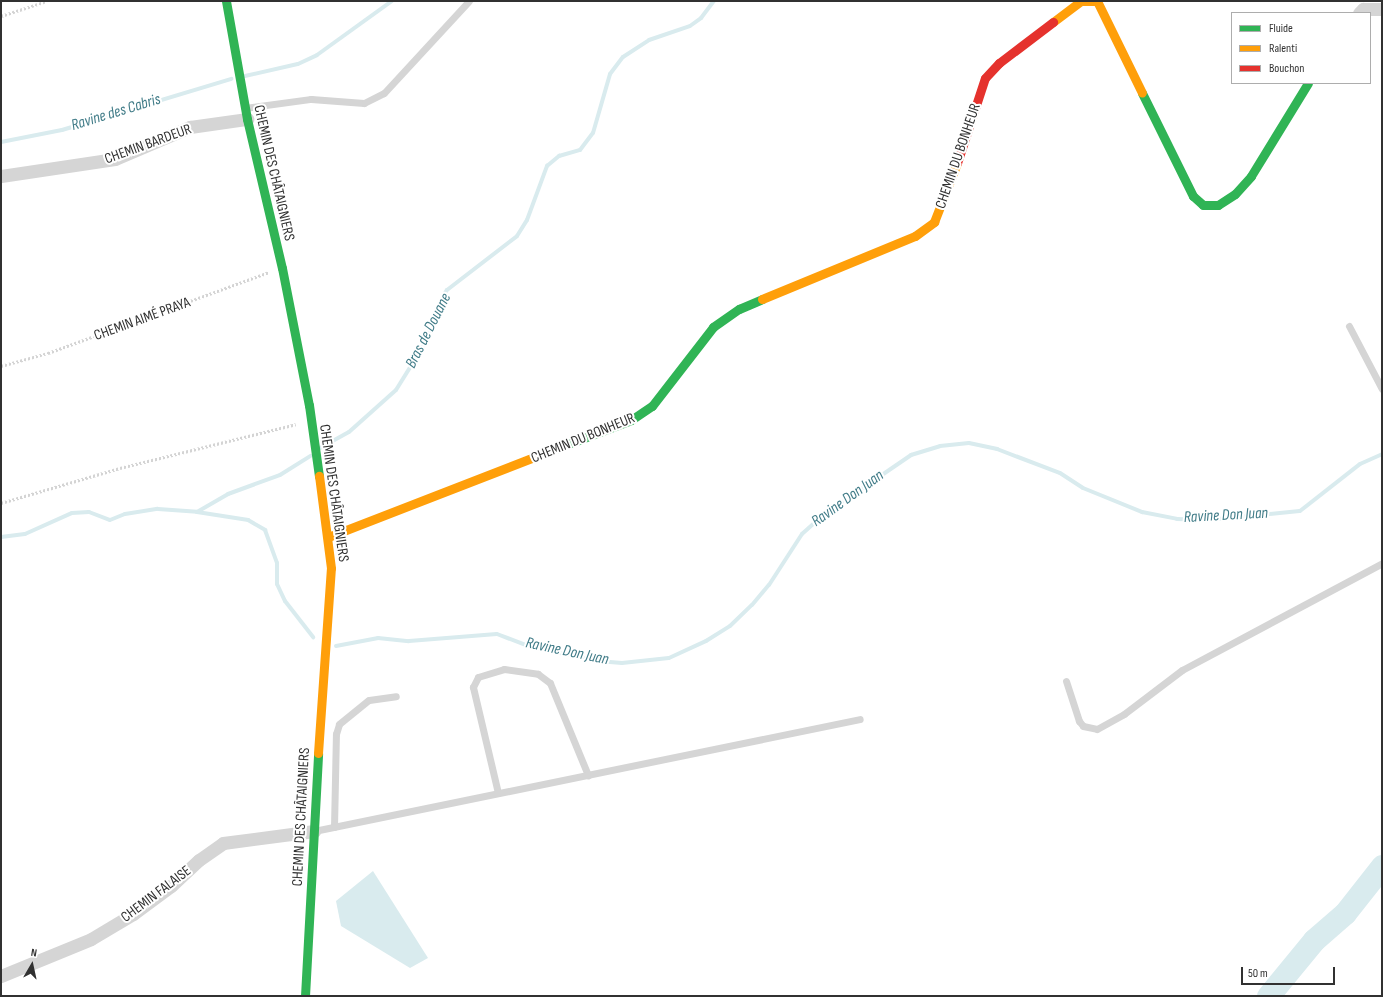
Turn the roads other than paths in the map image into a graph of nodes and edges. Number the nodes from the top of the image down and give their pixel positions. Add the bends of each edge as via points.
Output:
1 (226, 1) edge
2 (469, 1) edge
3 (1382, 9) edge
4 (1360, 12) edge
5 (1307, 84) edge
6 (246, 114) junction
7 (1, 176) edge
8 (1349, 326) dead end
9 (1382, 389) edge
10 (328, 538) junction
11 (1382, 563) edge
12 (1066, 681) dead end
13 (396, 696) dead end
14 (860, 719) dead end
15 (588, 775) junction
16 (498, 793) junction
17 (334, 827) junction
18 (314, 831) junction
19 (1, 976) edge
20 (305, 996) edge

1 - 6 street, CHEMIN DES CHÂTAIGNIERS
2 - 6 lane via 384,93 364,103 311,100
3 - 4 street via 1363,9
5 - 10 street, CHEMIN DU BONHEUR via 1251,176 1235,194 1218,205 1203,205 1193,196 1097,2 1081,1 999,63 985,78 945,198 934,222 916,236 739,309 713,327 652,406 631,420
6 - 7 street, CHEMIN BARDEUR via 190,127 115,159
6 - 10 street, CHEMIN DES CHÂTAIGNIERS via 282,268
8 - 9 lane
10 - 18 street, CHEMIN DES CHÂTAIGNIERS via 331,568 323,658
11 - 12 lane via 1182,670 1124,714 1097,729 1083,726 1079,721
13 - 17 lane via 369,700 339,724 336,734
14 - 15 lane
15 - 16 lane
15 - 16 lane via 550,683 538,674 504,669 478,677 473,688
16 - 17 lane
17 - 18 lane
18 - 19 street, CHEMIN FALAISE via 223,843 199,860 171,886 103,932
18 - 20 street, CHEMIN DES CHÂTAIGNIERS

